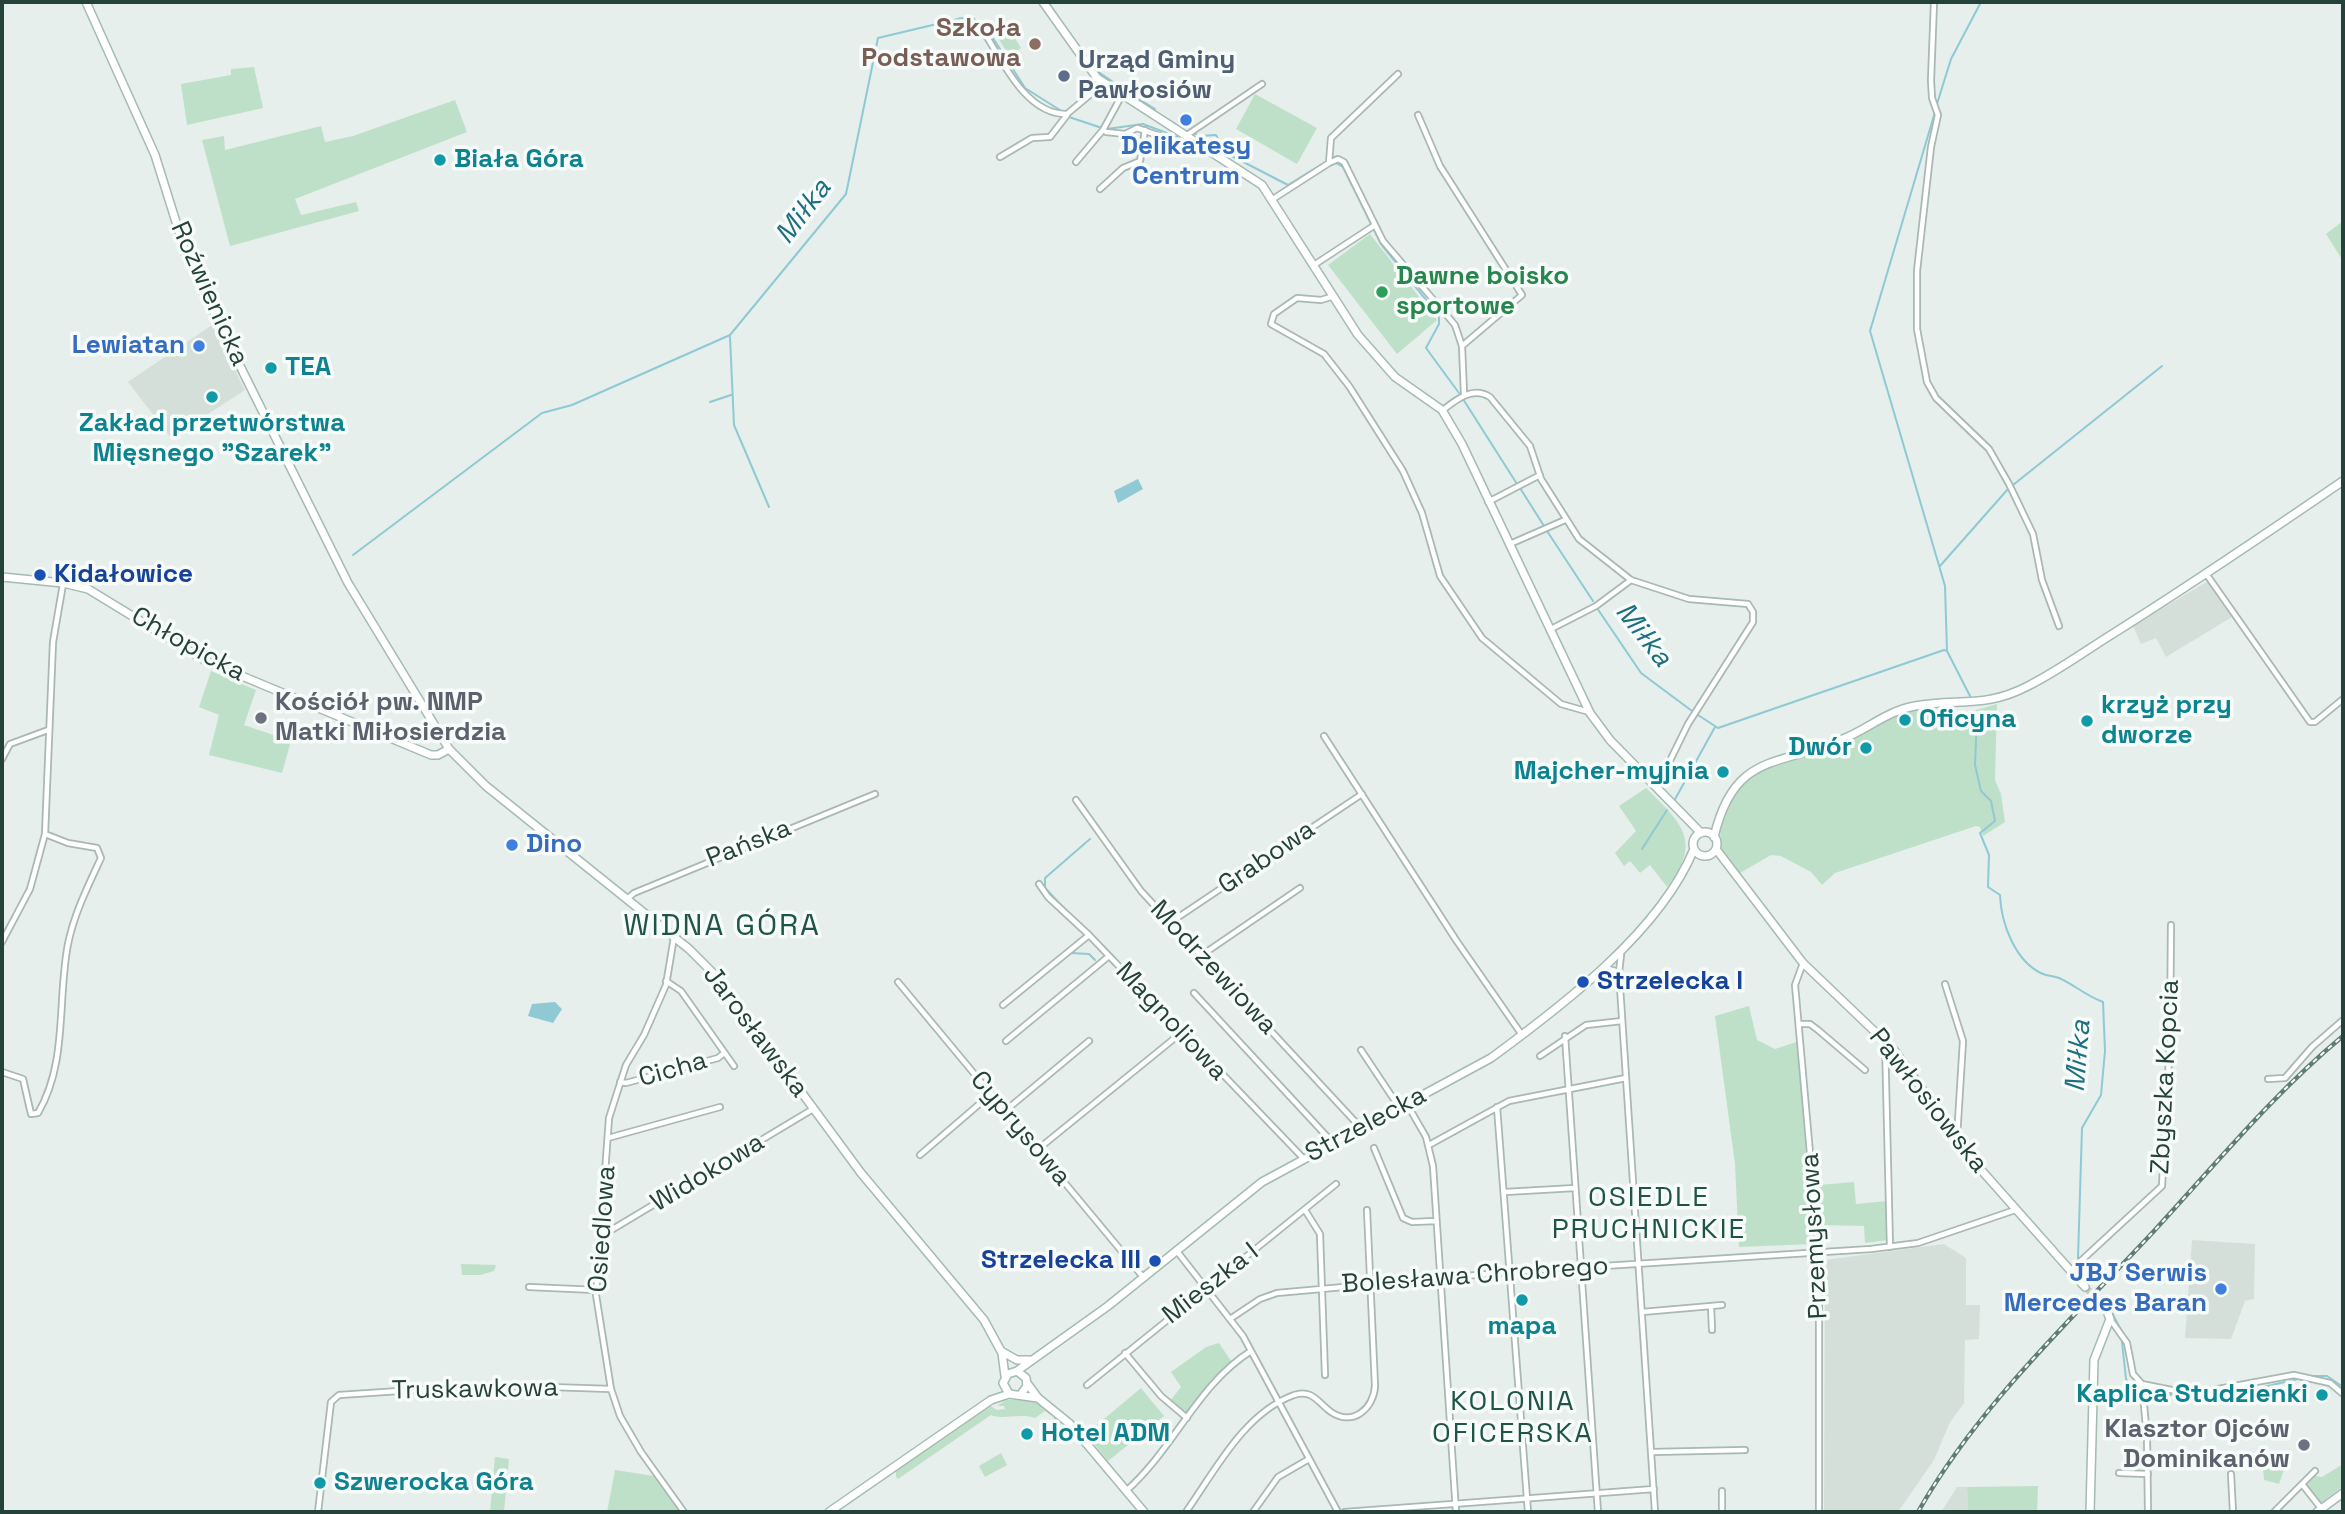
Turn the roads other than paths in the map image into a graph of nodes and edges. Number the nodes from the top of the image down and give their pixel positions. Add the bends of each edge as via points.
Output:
1 (86, 2) edge
2 (1043, 2) edge
3 (1934, 2) edge
4 (972, 21) dead end
5 (1398, 75) dead end
6 (1104, 83) junction
7 (1262, 85) dead end
8 (1122, 95) junction
9 (1067, 114) junction
10 (1418, 116) dead end
11 (1103, 130) junction
12 (1145, 130) junction
13 (1189, 137) junction
14 (1000, 157) dead end
15 (1076, 162) dead end
16 (1329, 163) junction
17 (1100, 189) dead end
18 (1273, 199) junction
19 (1373, 226) junction
20 (1314, 265) junction
21 (1334, 296) junction
22 (1462, 346) junction
23 (1464, 394) junction
24 (1442, 410) junction
25 (1540, 475) junction
26 (2343, 481) edge
27 (1488, 502) junction
28 (1565, 520) junction
29 (328, 543) joint
30 (1510, 544) junction
31 (2207, 575) junction
32 (2, 578) edge
33 (1631, 580) junction
34 (63, 583) junction
35 (2059, 626) dead end
36 (1551, 629) junction
37 (2343, 699) edge
38 (1590, 713) junction
39 (48, 730) junction
40 (1324, 736) dead end
41 (449, 749) junction
42 (2, 759) edge
43 (1656, 790) junction
44 (875, 794) dead end
45 (1362, 794) junction
46 (1076, 800) dead end
47 (1720, 814) junction
48 (1681, 816) junction
49 (1702, 833) junction
50 (45, 834) junction
51 (1714, 837) junction
52 (1694, 839) junction
53 (1694, 849) junction
54 (1716, 849) junction
55 (1705, 856) junction
56 (1729, 870) junction
57 (1682, 874) junction
58 (1039, 884) dead end
59 (1300, 888) dead end
60 (627, 899) junction
61 (1171, 922) junction
62 (2171, 925) dead end
63 (1089, 935) junction
64 (674, 937) junction
65 (2, 942) edge
66 (1202, 955) junction
67 (1621, 955) junction
68 (1109, 957) junction
69 (1803, 963) junction
70 (1605, 968) junction
71 (1619, 972) junction
72 (666, 981) junction
73 (898, 982) dead end
74 (1945, 984) dead end
75 (1194, 993) dead end
76 (1003, 1005) dead end
77 (2343, 1020) edge
78 (1622, 1021) junction
79 (1800, 1024) junction
80 (1181, 1033) junction
81 (1522, 1035) junction
82 (1565, 1037) junction
83 (1885, 1040) junction
84 (1006, 1041) dead end
85 (1089, 1041) dead end
86 (1361, 1050) dead end
87 (724, 1052) junction
88 (1540, 1056) dead end
89 (734, 1066) dead end
90 (1865, 1070) dead end
91 (2, 1072) edge
92 (1626, 1079) junction
93 (2267, 1079) dead end
94 (620, 1082) junction
95 (1569, 1089) junction
96 (991, 1094) junction
97 (1403, 1106) junction
98 (720, 1107) dead end
99 (1497, 1107) junction
100 (813, 1109) junction
101 (1004, 1111) junction
102 (1361, 1128) junction
103 (608, 1138) junction
104 (1956, 1139) junction
105 (1333, 1143) junction
106 (1429, 1145) junction
107 (1374, 1148) dead end
108 (1037, 1150) junction
109 (920, 1155) dead end
110 (1304, 1159) junction
111 (1336, 1184) dead end
112 (1575, 1188) junction
113 (1505, 1192) junction
114 (1305, 1210) junction
115 (1367, 1210) dead end
116 (2015, 1210) junction
117 (1436, 1221) junction
118 (601, 1232) junction
119 (1890, 1247) junction
120 (1176, 1250) junction
121 (1819, 1254) junction
122 (1640, 1263) junction
123 (1581, 1268) junction
124 (2069, 1271) junction
125 (1510, 1272) junction
126 (1143, 1277) junction
127 (1440, 1279) junction
128 (1370, 1284) junction
129 (529, 1287) dead end
130 (1321, 1287) junction
131 (2085, 1287) tunnel mouth
132 (1206, 1289) junction
133 (596, 1290) junction
134 (1722, 1305) dead end
135 (2105, 1306) tunnel mouth
136 (1712, 1307) junction
137 (1642, 1312) junction
138 (1230, 1319) junction
139 (2110, 1319) junction
140 (1712, 1330) dead end
141 (2118, 1333) junction
142 (2103, 1334) junction
143 (1251, 1351) junction
144 (1001, 1352) junction
145 (1125, 1353) junction
146 (1033, 1360) junction
147 (1015, 1371) junction
148 (1325, 1375) dead end
149 (1004, 1380) junction
150 (1027, 1380) junction
151 (2142, 1384) junction
152 (1087, 1385) dead end
153 (611, 1389) junction
154 (1009, 1394) junction
155 (1021, 1394) junction
156 (2343, 1394) edge
157 (1038, 1398) junction
158 (991, 1400) junction
159 (1278, 1403) junction
160 (1187, 1418) junction
161 (1745, 1450) dead end
162 (1651, 1452) junction
163 (1309, 1459) junction
164 (2315, 1471) dead end
165 (2119, 1473) dead end
166 (2148, 1474) junction
167 (2231, 1474) dead end
168 (2302, 1484) junction
169 (1654, 1489) junction
170 (1126, 1491) junction
171 (1722, 1491) dead end
172 (1596, 1493) junction
173 (2343, 1493) edge
174 (1527, 1498) junction
175 (1456, 1503) junction
176 (2321, 1511) edge
177 (318, 1512) edge
178 (684, 1512) edge
179 (829, 1512) edge
180 (1144, 1512) edge
181 (1186, 1512) edge
182 (1253, 1512) edge
183 (1338, 1512) edge
184 (1345, 1512) edge
185 (1456, 1512) edge
186 (1528, 1512) edge
187 (1598, 1512) edge
188 (1656, 1512) edge
189 (1722, 1512) edge
190 (1819, 1512) edge
191 (2090, 1512) edge
192 (2148, 1512) edge
193 (2233, 1512) edge
194 (2274, 1512) edge

1 - 29 street, Roźwienicka via 155,155 193,269
2 - 6 street via 1091,72
3 - 35 street via 1931,80 1938,110 1917,271 1917,329 1927,382 1936,398 1989,449 2009,484 2033,534 2042,580
4 - 9 street via 982,29 1024,94
5 - 16 street via 1331,138
6 - 8 street
6 - 9 street
7 - 13 street
8 - 11 street
8 - 13 street
9 - 14 street via 1050,137 1032,138
10 - 22 street via 1441,168 1522,295
11 - 12 street via 1125,134 1137,128
11 - 15 street
12 - 13 street via 1183,144
12 - 17 street via 1140,161 1123,168
13 - 18 street via 1262,185
16 - 18 street
16 - 19 street via 1344,162
18 - 20 street
19 - 20 street
19 - 22 street via 1455,325
20 - 21 street
21 - 24 street via 1380,362
21 - 38 street via 1297,298 1274,314 1271,324 1324,354 1349,386 1403,471 1422,513 1440,576 1482,638 1561,704
22 - 23 street
23 - 24 street
23 - 25 street via 1490,397 1530,446
24 - 27 street
25 - 27 street
25 - 28 street
26 - 31 street
27 - 30 street
28 - 30 street
28 - 33 street via 1579,539
29 - 41 street, Jarosławska
30 - 36 street
31 - 37 street via 2310,722
31 - 47 street via 2027,687 1976,704 1903,709 1832,744 1767,762 1742,779
32 - 34 street, Chłopicka
33 - 36 street via 1596,606
33 - 43 street via 1689,599 1748,604 1753,612 1748,632 1688,724
34 - 39 street via 53,642
34 - 41 street, Chłopicka via 88,589 206,661 241,677 431,755
36 - 38 street
38 - 43 street
39 - 42 street via 10,744
39 - 50 street
40 - 45 street
41 - 60 street, Jarosławska via 486,786
43 - 48 street
44 - 60 street, Pańska via 704,862
45 - 61 street, Grabowa
45 - 81 street
46 - 61 street, Modrzewiowa via 1141,891
47 - 49 street
47 - 51 street
48 - 49 street
48 - 52 street
49 - 51 street
49 - 52 street
50 - 65 street via 30,889
50 - 91 street via 97,848 101,858 68,945 58,1053 38,1113 31,1114 28,1109 23,1079
51 - 54 street
52 - 53 street
53 - 55 street
53 - 57 street, Strzelecka
54 - 55 street
54 - 56 street, Pawłosiowska
55 - 56 street, Pawłosiowska
55 - 57 street, Strzelecka
56 - 69 street, Pawłosiowska
57 - 67 street, Strzelecka
58 - 63 street, Magnoliowa
59 - 66 street
60 - 64 street, Jarosławska
61 - 66 street, Modrzewiowa
62 - 124 street, Zbyszka Kopcia via 2162,1186
63 - 68 street, Magnoliowa
63 - 76 street
64 - 72 street, Osiedlowa
64 - 100 street, Jarosławska via 715,975
66 - 102 street, Modrzewiowa
67 - 70 street, Strzelecka
67 - 71 street
68 - 80 street, Magnoliowa
68 - 84 street
69 - 79 street, Przemysłowa via 1795,985
69 - 83 street, Pawłosiowska
70 - 71 street
70 - 81 street, Strzelecka
71 - 78 street
72 - 87 street, Cicha via 681,991
72 - 94 street, Osiedlowa
73 - 96 street, Cyprysowa
74 - 104 street via 1963,1041
75 - 105 street
77 - 93 street via 2285,1078
78 - 82 street via 1592,1023
78 - 92 street
79 - 90 street via 1810,1024
79 - 121 street, Przemysłowa
80 - 108 street
80 - 110 street, Magnoliowa
81 - 97 street, Strzelecka via 1491,1058
82 - 88 street
82 - 95 street
83 - 104 street, Pawłosiowska
83 - 119 street
85 - 101 street
86 - 97 street
87 - 89 street, Cicha
87 - 94 street, Cicha via 718,1058
92 - 95 street
92 - 122 street
94 - 103 street, Osiedlowa
95 - 99 street
95 - 112 street
96 - 101 street, Cyprysowa
96 - 109 street
97 - 102 street, Strzelecka
97 - 106 street
98 - 103 street
99 - 106 street
99 - 113 street
100 - 118 street, Widokowa via 661,1202
100 - 144 street, Jarosławska via 984,1320
101 - 108 street, Cyprysowa
102 - 105 street, Strzelecka
103 - 118 street, Osiedlowa
104 - 116 street, Pawłosiowska
105 - 110 street, Strzelecka
106 - 117 street
107 - 117 street via 1400,1214 1412,1222
108 - 126 street, Cyprysowa
110 - 120 street, Strzelecka via 1262,1182
111 - 114 street, Mieszka I
112 - 113 street
112 - 123 street
113 - 125 street
114 - 130 street via 1320,1234
114 - 132 street, Mieszka I
115 - 128 street
116 - 119 street, Bolesława Chrobrego via 1939,1237
116 - 124 street, Pawłosiowska
117 - 127 street
118 - 133 street, Osiedlowa
119 - 121 street, Bolesława Chrobrego
120 - 126 street, Strzelecka
120 - 132 street
121 - 122 street, Bolesława Chrobrego
121 - 190 street, Przemysłowa
122 - 123 street, Bolesława Chrobrego
122 - 137 street
123 - 125 street, Bolesława Chrobrego
123 - 172 street
124 - 131 street, Pawłosiowska
125 - 127 street, Bolesława Chrobrego
125 - 174 street
126 - 146 street, Strzelecka
127 - 128 street, Bolesława Chrobrego
127 - 175 street
128 - 130 street, Bolesława Chrobrego
128 - 159 street via 1372,1404 1365,1412 1347,1416 1330,1412 1313,1395 1296,1394
129 - 133 street
130 - 138 street, Bolesława Chrobrego via 1260,1298
130 - 148 street
132 - 138 street
132 - 145 street, Mieszka I
133 - 153 street, Osiedlowa
134 - 136 street
135 - 139 street
136 - 137 street
136 - 140 street
137 - 162 street
138 - 143 street
139 - 141 street
139 - 142 street
141 - 142 street
141 - 151 street via 2127,1343 2133,1374
142 - 191 street via 2094,1360
143 - 159 street
143 - 160 street via 1222,1373
144 - 146 street via 1017,1360
144 - 147 street, Jarosławska
144 - 149 street, Jarosławska
145 - 152 street, Mieszka I
145 - 160 street via 1161,1396
146 - 147 street, Strzelecka
146 - 150 street
147 - 149 street
147 - 150 street
149 - 154 street
149 - 158 street
150 - 155 street
150 - 157 street
151 - 156 street via 2191,1395 2294,1375 2330,1383
151 - 166 street
153 - 177 street, Truskawkowa via 491,1385 339,1395 331,1402
153 - 178 street, Osiedlowa via 628,1432
154 - 155 street
154 - 158 street
155 - 157 street
157 - 170 street via 1070,1424
158 - 179 street
159 - 163 street
159 - 181 street via 1248,1425
160 - 170 street
161 - 162 street
162 - 169 street
163 - 182 street via 1278,1478
163 - 183 street
164 - 168 street
165 - 166 street
166 - 192 street
167 - 193 street
168 - 176 street
168 - 194 street
169 - 172 street
169 - 188 street
170 - 180 street
171 - 189 street
172 - 174 street
172 - 187 street
173 - 176 street
174 - 175 street
174 - 186 street
175 - 184 street
175 - 185 street

